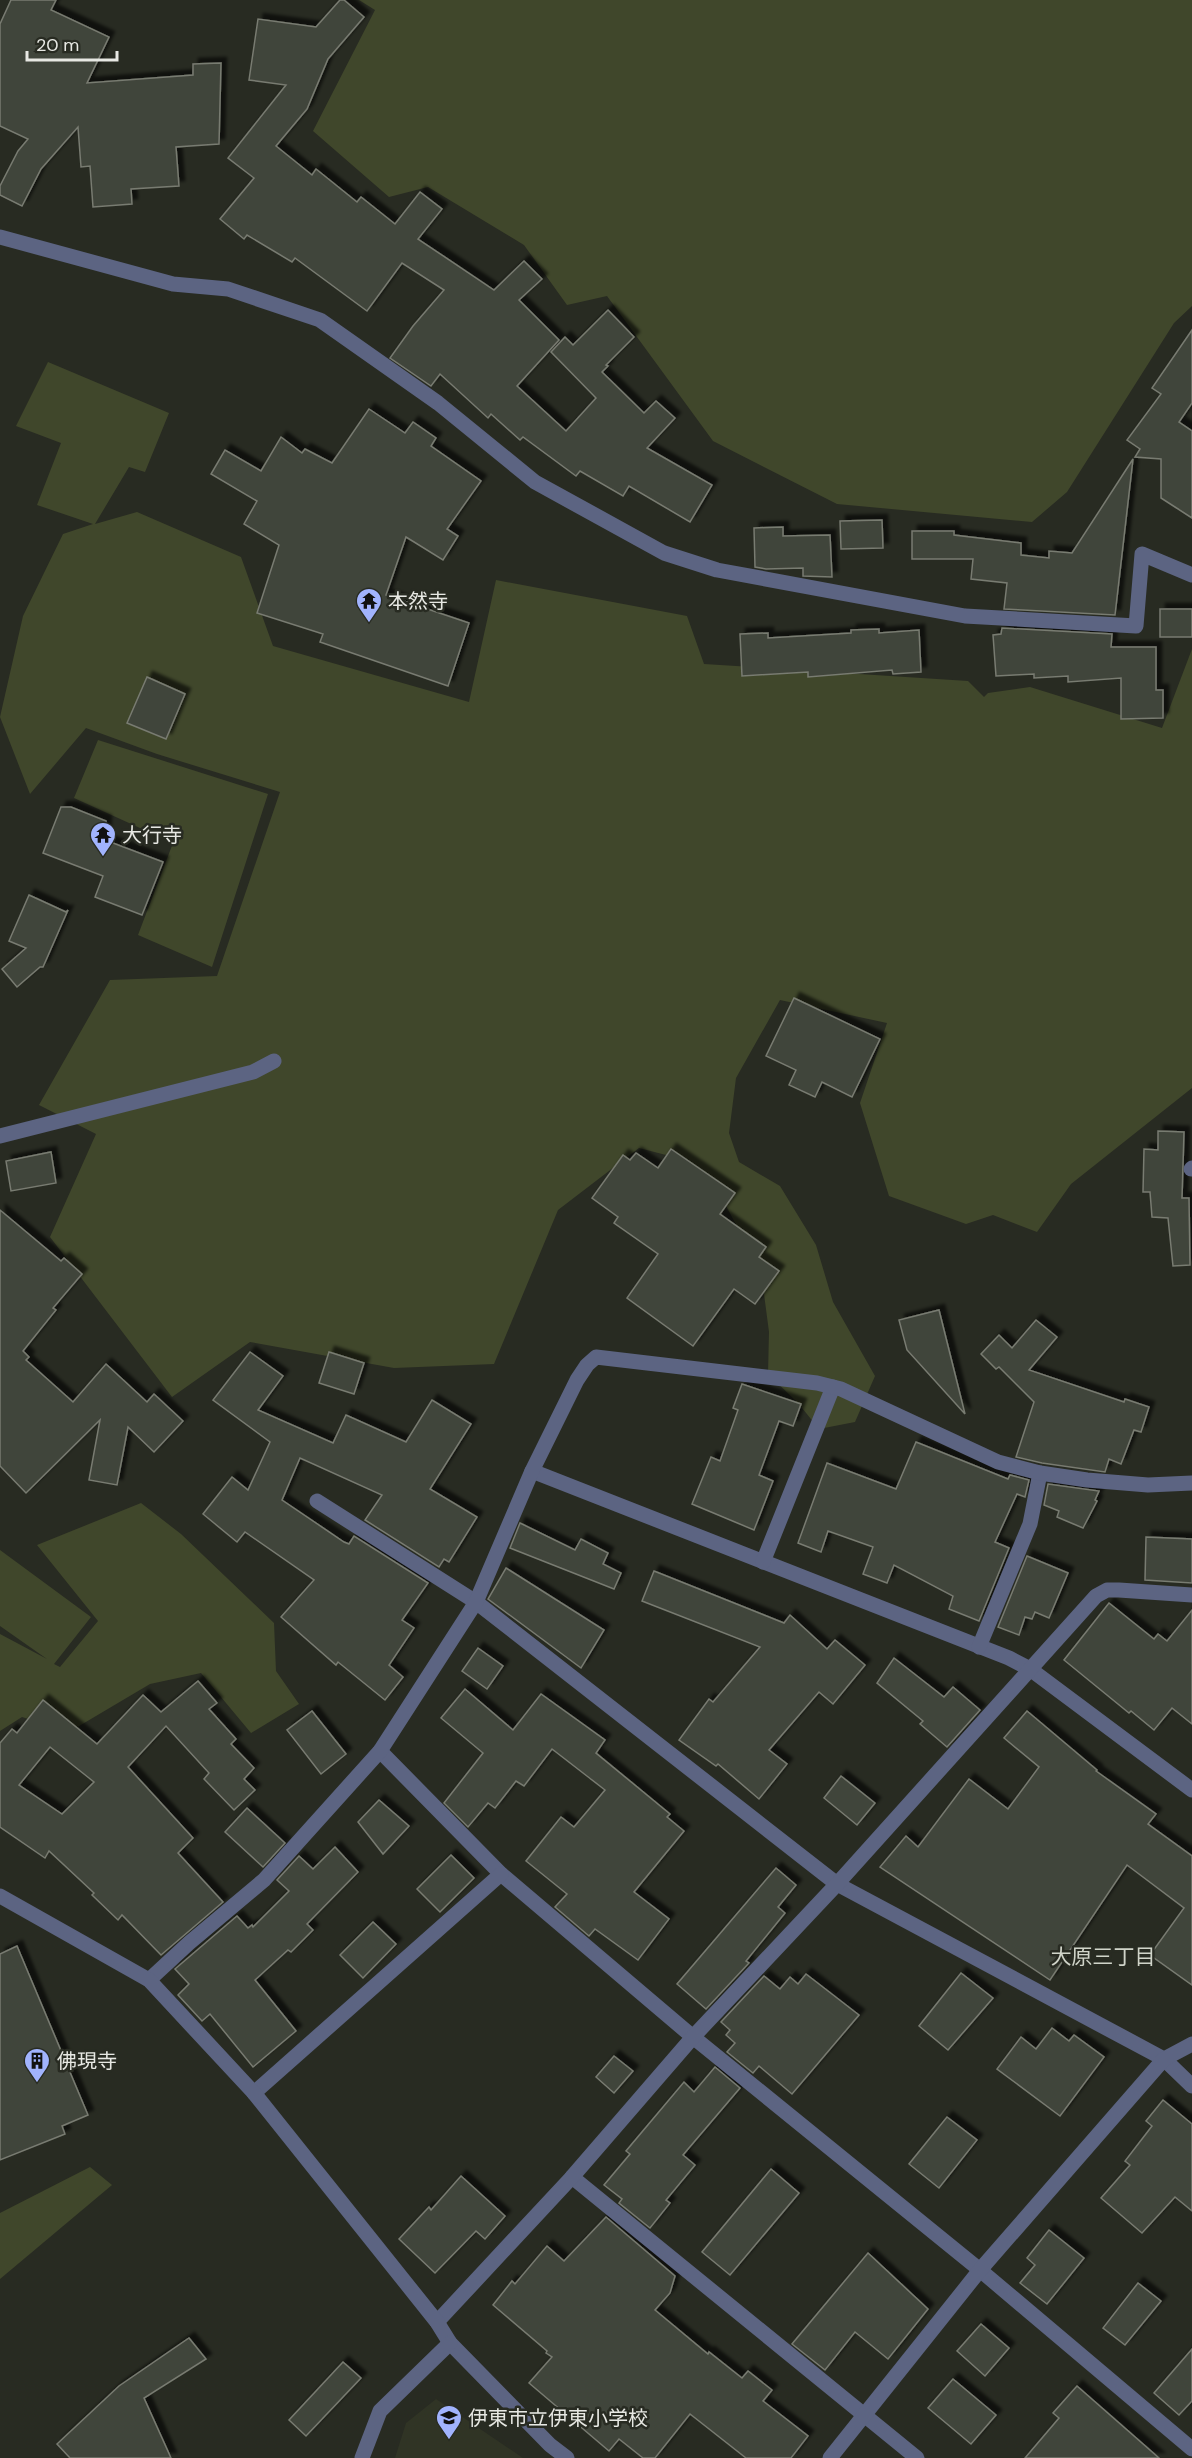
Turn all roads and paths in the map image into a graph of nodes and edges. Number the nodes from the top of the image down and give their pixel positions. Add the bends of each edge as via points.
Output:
1 (0, 237) edge
2 (1192, 575) edge
3 (274, 1061) dead end
4 (0, 1136) edge
5 (833, 1388) junction
6 (532, 1472) junction
7 (1040, 1473) junction
8 (1192, 1483) edge
9 (317, 1501) dead end
10 (763, 1562) junction
11 (1192, 1595) edge
12 (476, 1602) junction
13 (979, 1647) junction
14 (1030, 1669) junction
15 (380, 1751) junction
16 (1192, 1790) edge
17 (501, 1874) junction
18 (837, 1884) junction
19 (0, 1896) edge
20 (149, 1980) junction
21 (693, 2037) junction
22 (1192, 2044) edge
23 (1164, 2059) junction
24 (1192, 2086) edge
25 (254, 2093) junction
26 (572, 2177) junction
27 (980, 2270) junction
28 (437, 2322) junction
29 (450, 2343) junction
30 (865, 2415) junction
31 (1192, 2449) edge
32 (362, 2458) edge
33 (567, 2458) edge
34 (830, 2458) edge
35 (917, 2458) edge

1 - 2 street via 173,284 228,289 320,320 438,403 535,482 664,553 717,570 965,616 1136,626 1142,554
3 - 4 street via 254,1072
5 - 6 street via 596,1357 577,1380
5 - 7 street via 998,1462
5 - 10 street
6 - 10 street
6 - 12 street
7 - 8 street via 1148,1485
7 - 13 street via 1030,1524
9 - 12 street
10 - 13 street
11 - 14 street via 1107,1590 1096,1596
12 - 15 street
12 - 18 street
13 - 14 street
14 - 16 street
14 - 18 street
15 - 17 street
15 - 20 street via 264,1880
17 - 21 street
17 - 25 street
18 - 21 street
18 - 23 street
19 - 20 street
20 - 25 street
21 - 26 street
21 - 27 street
22 - 23 street
23 - 24 street
23 - 27 street
25 - 28 street
26 - 28 street
26 - 30 street
27 - 30 street
27 - 31 street
28 - 29 street
29 - 32 street via 380,2411
29 - 33 street
30 - 34 street
30 - 35 street

